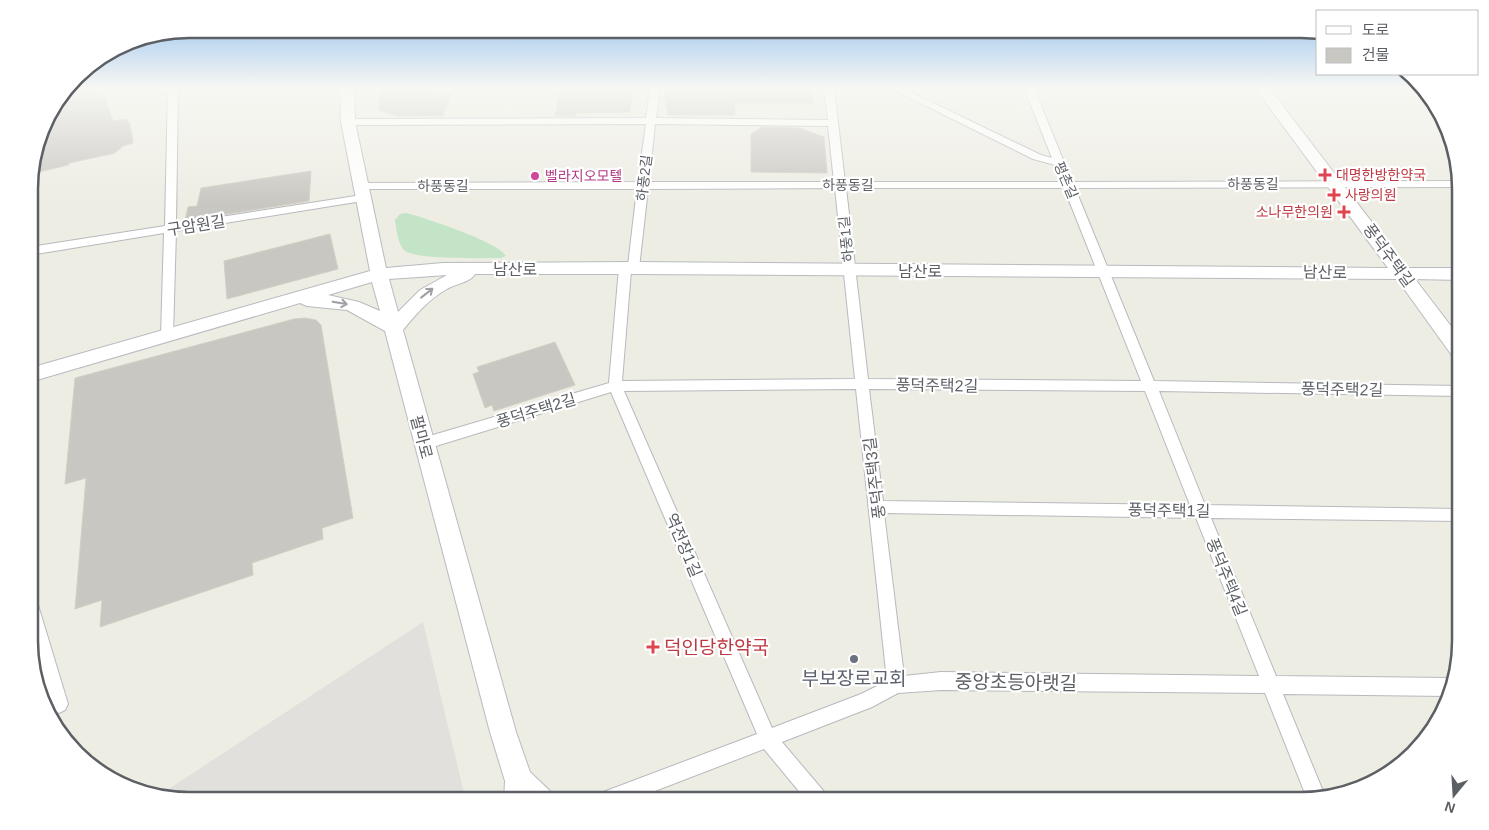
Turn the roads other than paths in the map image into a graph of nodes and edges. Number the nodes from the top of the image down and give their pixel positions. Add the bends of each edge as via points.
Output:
1 (172, 127) edge
2 (349, 127) edge
3 (650, 127) edge
4 (833, 127) edge
5 (975, 127) edge
6 (1044, 127) edge
7 (1292, 127) edge
8 (1058, 162) junction
9 (1336, 184) junction
10 (1451, 184) edge
11 (841, 185) junction
12 (1068, 185) junction
13 (644, 186) junction
14 (361, 192) junction
15 (170, 229) junction
16 (38, 250) edge
17 (488, 268) junction
18 (629, 268) junction
19 (849, 270) junction
20 (1104, 271) junction
21 (379, 274) junction
22 (1402, 274) junction
23 (1451, 274) edge
24 (292, 300) junction
25 (394, 328) junction
26 (167, 336) junction
27 (1451, 340) edge
28 (38, 373) edge
29 (862, 384) junction
30 (615, 386) junction
31 (1150, 386) junction
32 (1451, 391) edge
33 (424, 444) junction
34 (878, 507) junction
35 (1200, 510) junction
36 (1451, 515) edge
37 (38, 631) edge
38 (896, 685) junction
39 (1271, 686) junction
40 (1444, 687) edge
41 (60, 704) dead end
42 (768, 740) junction
43 (519, 791) edge
44 (629, 792) edge
45 (811, 792) edge
46 (1314, 792) edge

1 - 15 street
2 - 14 street, 팔마로
3 - 13 street, 하풍2길
4 - 11 street, 하풍1길
5 - 8 street via 1038,157
6 - 8 street, 평촌길
7 - 9 street, 풍덕주택길
8 - 12 street, 평촌길
9 - 10 street, 하풍동길
9 - 12 street, 하풍동길
9 - 22 street, 풍덕주택길
11 - 12 street, 하풍동길
11 - 13 street, 하풍동길
11 - 19 street, 하풍1길
12 - 20 street, 평촌길
13 - 14 street, 하풍동길
13 - 18 street, 하풍2길
14 - 15 street, 구암원길
14 - 21 street, 팔마로
15 - 16 street, 구암원길
15 - 26 street
17 - 18 street, 남산로
17 - 21 street, 남산로
25 -> 17 street via 431,289
18 - 19 street, 남산로
18 - 30 street, 역전장1길
19 - 20 street, 남산로
19 - 29 street, 풍덕주택3길
20 - 22 street, 남산로
20 - 31 street, 풍덕주택4길
21 - 24 street, 남산로
21 - 25 street, 팔마로
22 - 23 street, 남산로
22 - 27 street, 풍덕주택길
24 -> 25 street via 324,300 353,305
24 - 26 street, 남산로
25 - 33 street, 팔마로
26 - 28 street, 남산로
29 - 30 street, 풍덕주택2길
29 - 31 street, 풍덕주택2길
29 - 34 street, 풍덕주택3길
30 - 33 street, 풍덕주택2길
30 - 42 street, 역전장1길
31 - 32 street, 풍덕주택2길
31 - 35 street, 풍덕주택4길
33 - 43 street, 팔마로
34 - 35 street, 풍덕주택1길
34 - 38 street, 풍덕주택3길
35 - 36 street, 풍덕주택1길
35 - 39 street, 풍덕주택4길
37 - 41 street
38 - 39 street, 중앙초등아랫길 via 941,681
38 - 42 street, 중앙초등아랫길
39 - 40 street, 중앙초등아랫길
39 - 46 street, 풍덕주택4길
42 - 44 street, 중앙초등아랫길
42 - 45 street, 역전장1길

